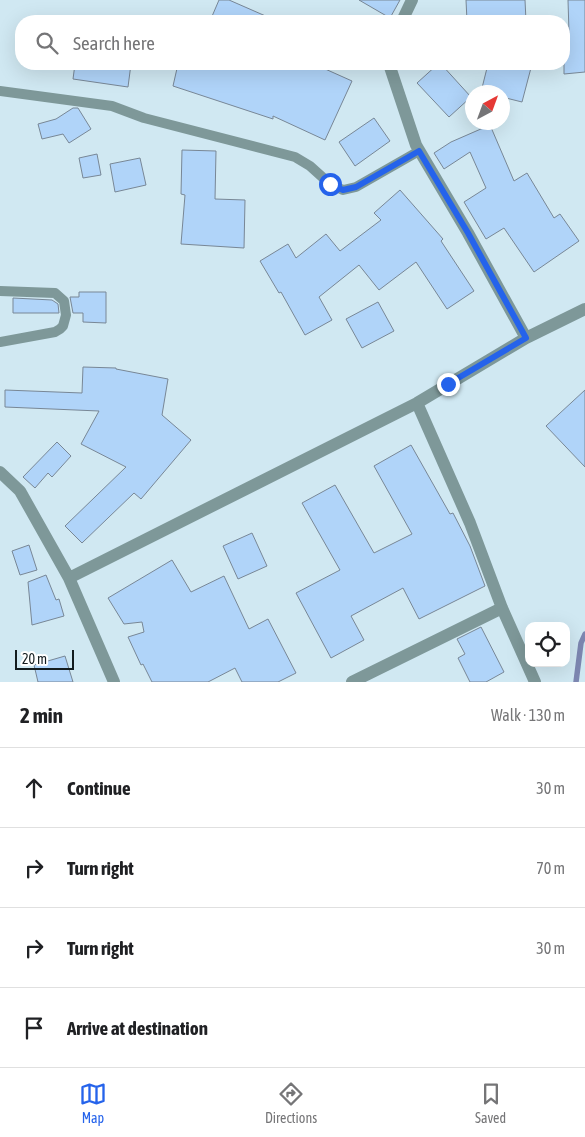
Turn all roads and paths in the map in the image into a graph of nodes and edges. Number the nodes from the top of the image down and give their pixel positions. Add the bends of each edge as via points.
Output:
1 (412, 0) edge
2 (405, 15) edge
3 (391, 70) edge
4 (0, 91) edge
5 (419, 151) junction
6 (0, 291) edge
7 (585, 309) edge
8 (526, 338) junction
9 (0, 342) edge
10 (417, 403) junction
11 (0, 472) edge
12 (69, 578) junction
13 (502, 608) junction
14 (114, 682) edge
15 (352, 682) edge
16 (535, 682) edge

1 - 2 street
3 - 5 street
4 - 5 lane via 112,106 144,118 295,157 343,190 356,187
5 - 8 street
6 - 9 lane via 55,293 64,301 66,316 63,326 55,332
7 - 8 street
8 - 10 street
10 - 12 street
10 - 13 street via 470,523
11 - 12 street via 20,491
12 - 14 street
13 - 15 street
13 - 16 street

